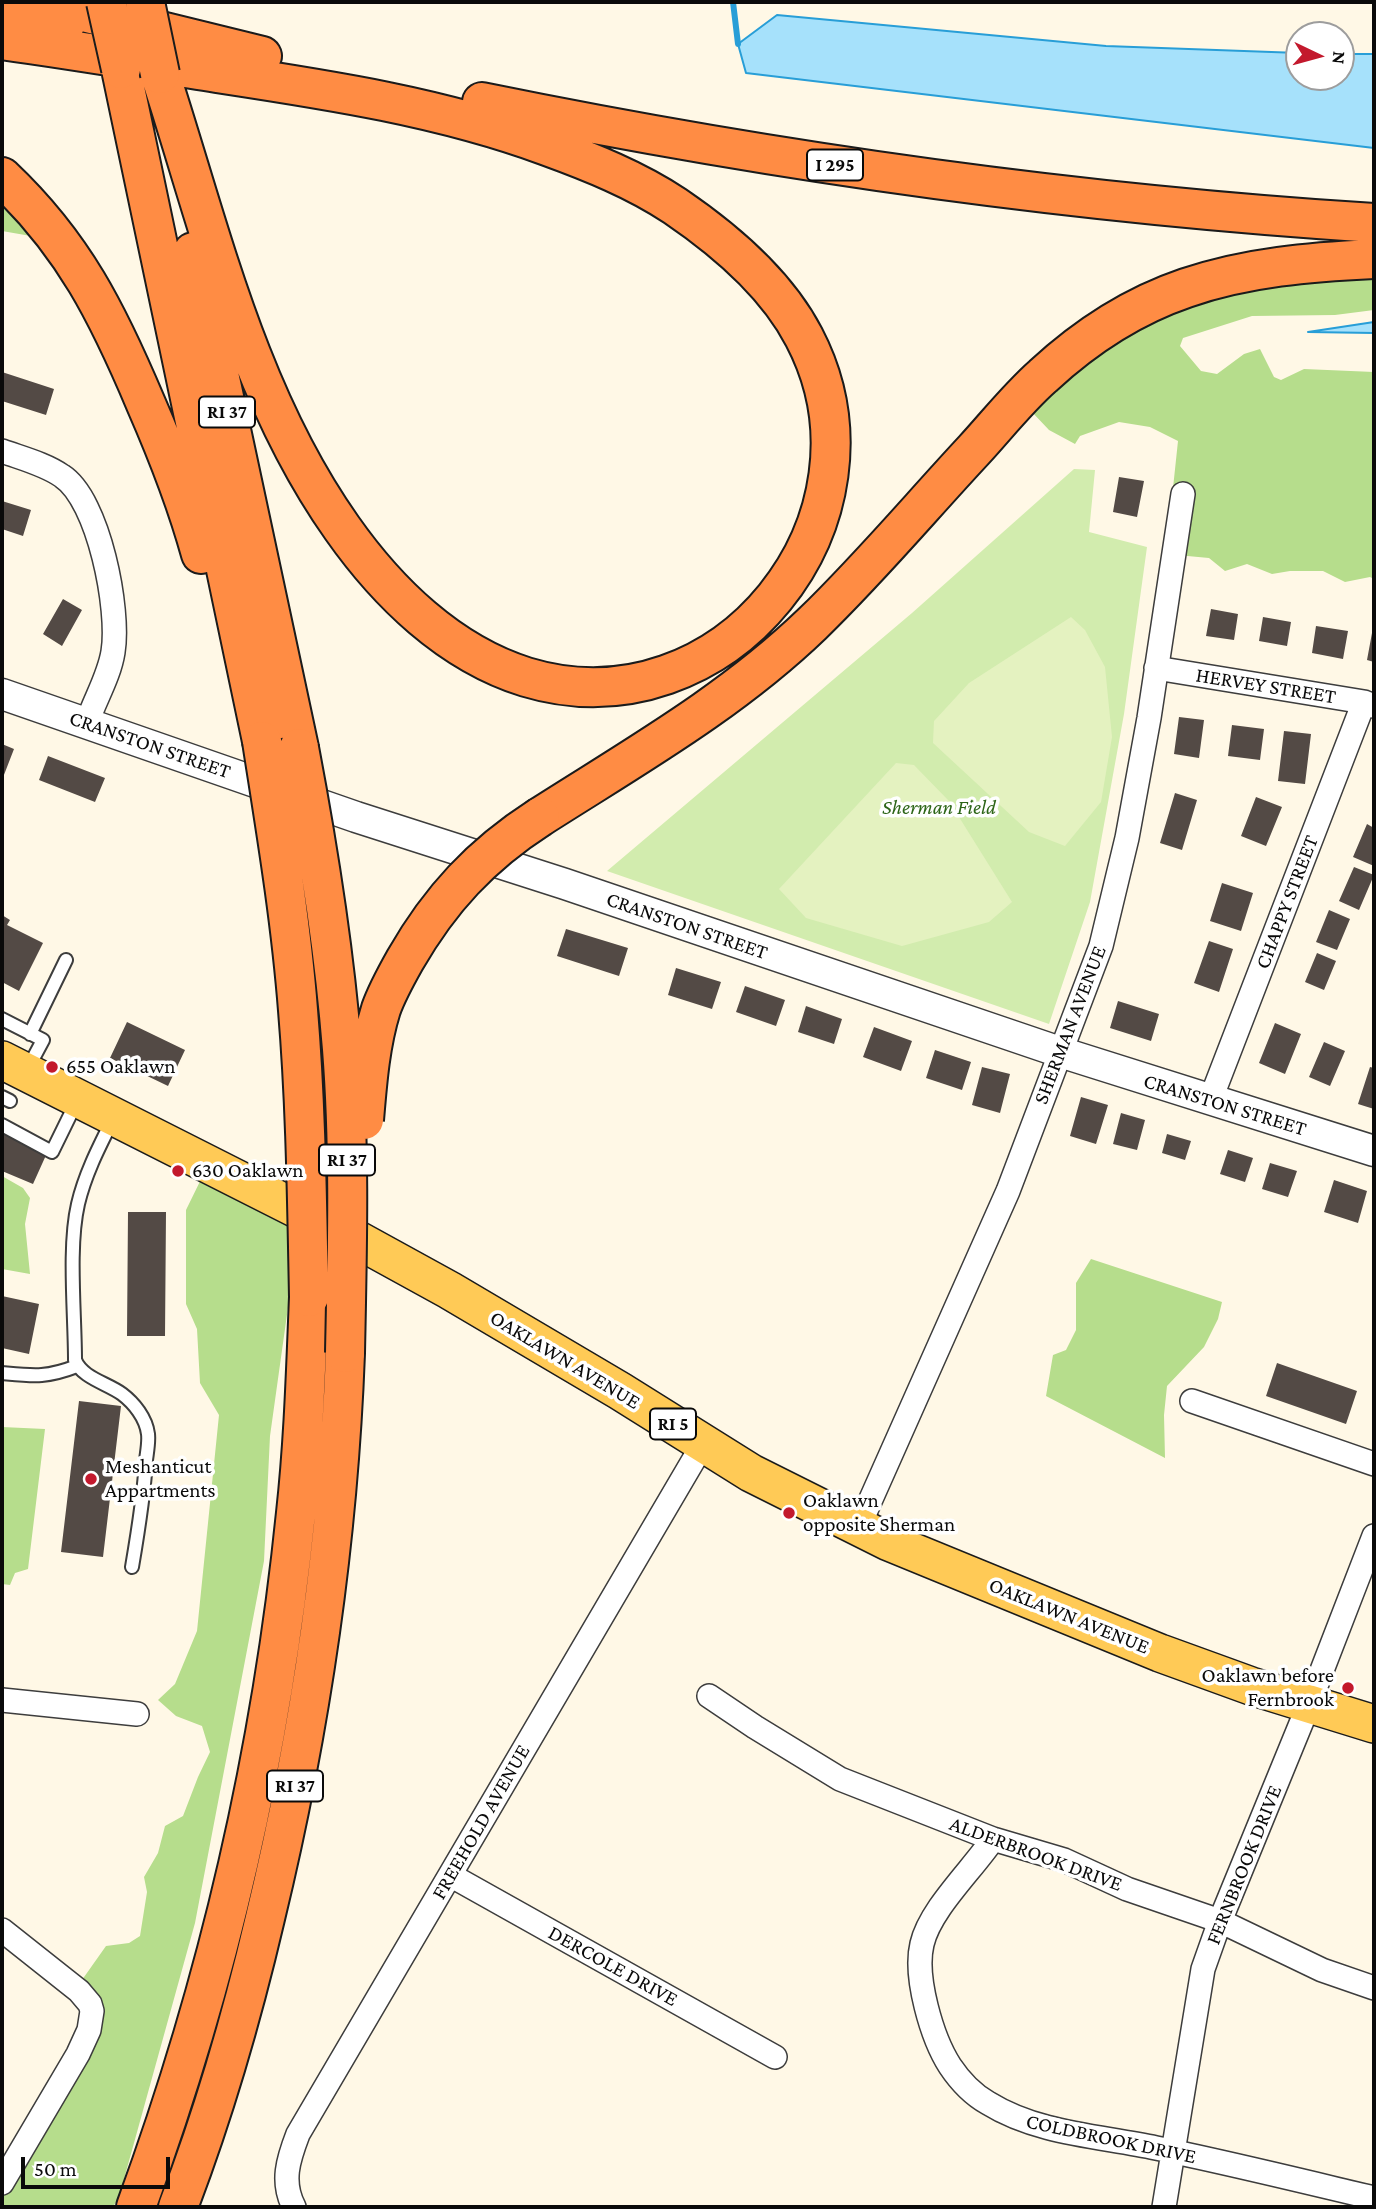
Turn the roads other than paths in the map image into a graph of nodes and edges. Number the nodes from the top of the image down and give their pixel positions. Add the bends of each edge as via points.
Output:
1 (43, 2) edge
2 (106, 2) edge
3 (145, 2) edge
4 (2, 4) edge
5 (2, 40) edge
6 (227, 49) junction
7 (160, 74) junction
8 (2, 177) edge
9 (1374, 223) edge
10 (1374, 260) edge
11 (2, 451) edge
12 (1183, 494) dead end
13 (1156, 668) junction
14 (2, 694) edge
15 (1369, 704) edge
16 (87, 723) junction
17 (253, 739) junction
18 (66, 960) dead end
19 (2, 1020) edge
20 (30, 1034) junction
21 (1060, 1052) junction
22 (8, 1076) edge
23 (1210, 1101) junction
24 (66, 1116) junction
25 (115, 1116) junction
26 (2, 1125) edge
27 (1374, 1151) edge
28 (345, 1353) junction
29 (77, 1366) junction
30 (2, 1373) edge
31 (1192, 1401) dead end
32 (703, 1444) junction
33 (1374, 1464) edge
34 (859, 1526) junction
35 (1374, 1536) edge
36 (132, 1567) dead end
37 (709, 1696) dead end
38 (2, 1700) edge
39 (1309, 1704) junction
40 (137, 1714) dead end
41 (1374, 1724) edge
42 (993, 1839) junction
43 (450, 1875) junction
44 (1220, 1922) junction
45 (2, 1930) edge
46 (1374, 1988) edge
47 (775, 2057) dead end
48 (1174, 2152) junction
49 (2, 2183) edge
50 (1374, 2198) edge
51 (136, 2207) edge
52 (178, 2207) edge
53 (294, 2207) edge
54 (1164, 2207) edge

1 - 6 highway, I 295
2 - 17 highway, RI 37, bridge
3 - 7 highway, RI 37, bridge
4 - 6 highway via 90,27
5 - 7 highway via 304,86 398,103 494,128 600,166 699,222 749,266 788,310 823,384 831,441 825,495 806,551 774,601 732,640 688,666 640,681 595,686 549,682 505,669 460,646 420,615 345,533 286,432 238,320
6 - 9 highway, I 295 via 560,118 808,161 1019,190
7 - 28 highway, RI 37, bridge via 165,122 320,865 342,1050 348,1182
8 - 17 highway via 58,236 114,329 175,475
10 - 28 highway, bridge via 1301,264 1219,278 1131,312 1093,336 1040,378 784,650 722,700 494,850 457,885 411,950 381,1010 365,1107
11 - 16 street via 47,468 76,489 102,554 116,626 109,669
12 - 13 street, SHERMAN AVENUE
13 - 15 street, HERVEY STREET
13 - 21 street, SHERMAN AVENUE via 1114,900
14 - 16 street, CRANSTON STREET
15 - 23 street, CHAPPY STREET
16 - 21 street, CRANSTON STREET
17 - 51 highway, RI 37, bridge via 290,923 303,1078 309,1297 303,1429 277,1657 237,1872 200,2012
18 - 20 lane
19 - 20 lane
20 - 22 lane via 43,1040
21 - 23 street, CRANSTON STREET
21 - 34 street, SHERMAN AVENUE via 1008,1191
22 - 24 main road, OAKLAWN AVENUE / RI 5
23 - 27 street, CRANSTON STREET
24 - 25 main road, OAKLAWN AVENUE / RI 5
24 - 26 lane via 52,1152
25 - 29 lane via 86,1174 77,1206
25 - 32 main road, OAKLAWN AVENUE / RI 5 via 449,1290
28 - 52 highway, RI 37 via 330,1572 296,1783 246,1996
29 - 30 lane via 54,1375
29 - 36 lane via 130,1401 148,1433
31 - 33 street
32 - 34 main road, OAKLAWN AVENUE / RI 5
32 - 43 street, FREEHOLD AVENUE
34 - 39 main road, OAKLAWN AVENUE / RI 5 via 1147,1648
35 - 39 street, FERNBROOK DRIVE
37 - 42 street, ALDERBROOK DRIVE via 840,1779
38 - 40 street
39 - 41 main road, OAKLAWN AVENUE / RI 5
39 - 44 street, FERNBROOK DRIVE
42 - 44 street, ALDERBROOK DRIVE via 1064,1860 1127,1889
42 - 48 street, COLDBROOK DRIVE via 934,1917 922,1944 925,1998 949,2065 974,2094 1020,2120
43 - 47 street, DERCOLE DRIVE
43 - 53 street, FREEHOLD AVENUE via 298,2134 286,2183
44 - 46 street, ALDERBROOK DRIVE via 1292,1958
44 - 48 street, FERNBROOK DRIVE via 1203,1969
45 - 49 street via 79,1991 92,2011 78,2054
48 - 50 street, COLDBROOK DRIVE
48 - 54 street, FERNBROOK DRIVE

